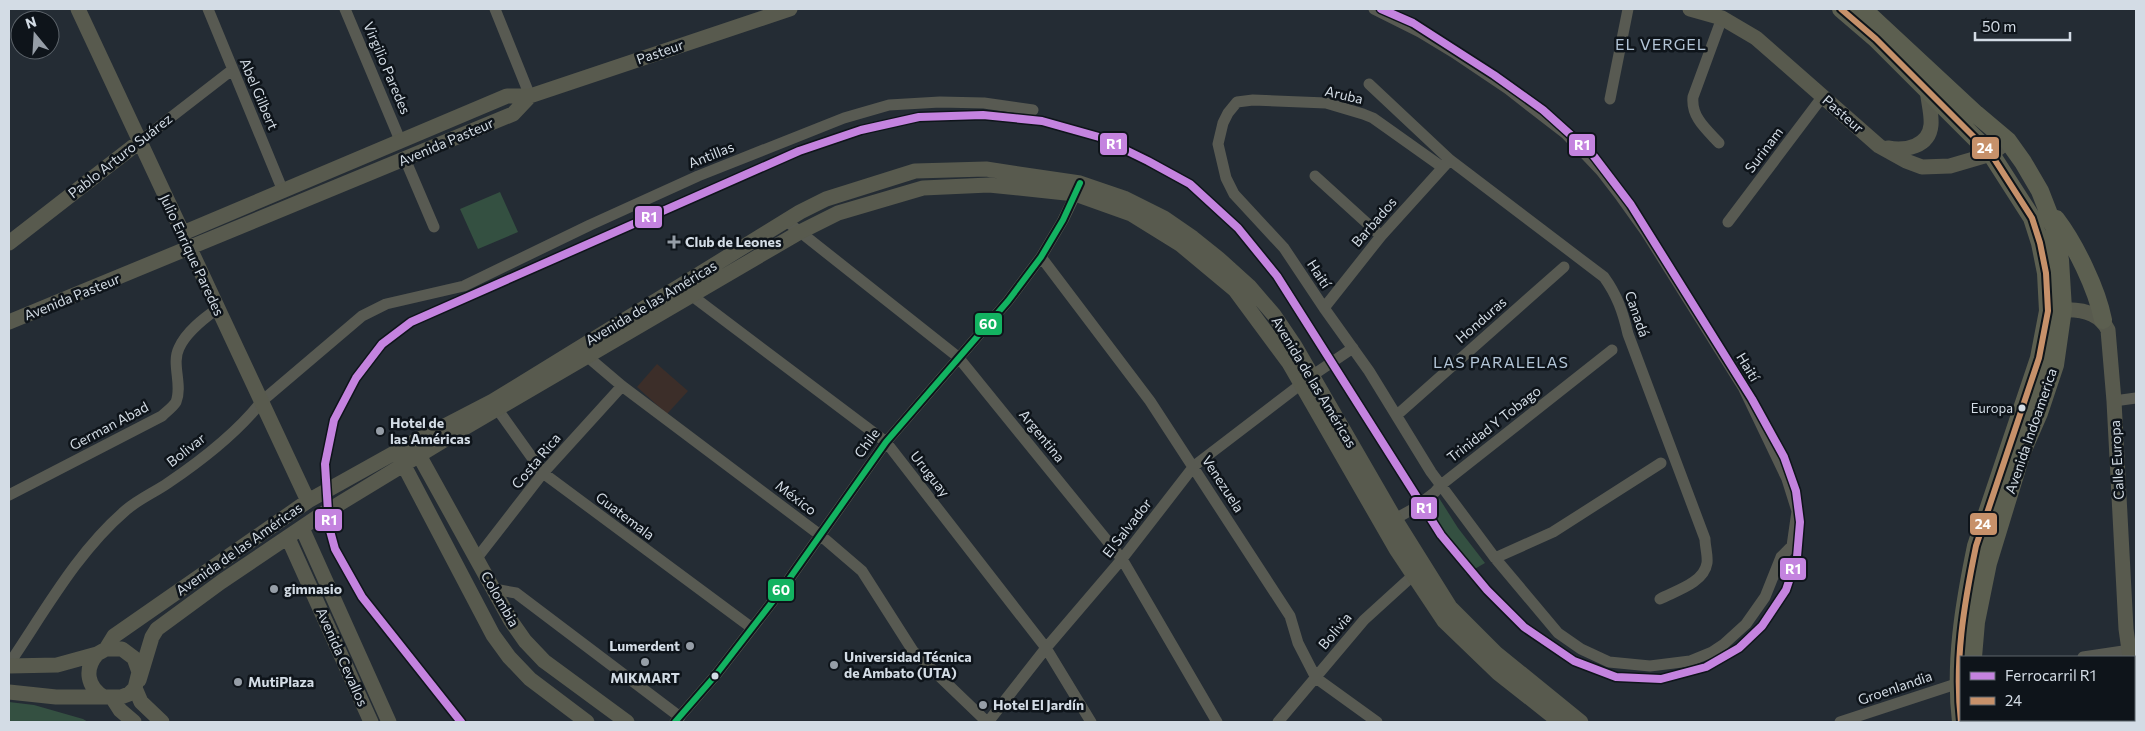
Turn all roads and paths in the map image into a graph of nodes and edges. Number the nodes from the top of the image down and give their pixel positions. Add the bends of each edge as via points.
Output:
1 (78, 9) edge
2 (345, 9) edge
3 (496, 9) edge
4 (790, 9) edge
5 (1374, 9) edge
6 (1628, 9) edge
7 (1690, 9) edge
8 (1841, 9) edge
9 (1863, 9) edge
10 (212, 10) edge
11 (1722, 18) junction
12 (232, 70) junction
13 (1369, 84) dead end
14 (1927, 90) junction
15 (530, 96) junction
16 (1823, 96) junction
17 (1610, 99) dead end
18 (1033, 110) dead end
19 (1228, 113) joint
20 (400, 140) junction
21 (2008, 141) junction
22 (139, 142) junction
23 (1719, 143) dead end
24 (1879, 146) junction
25 (1990, 154) junction
26 (405, 159) junction
27 (1446, 164) junction
28 (1315, 176) dead end
29 (1078, 188) junction
30 (283, 192) junction
31 (2047, 210) junction
32 (785, 220) junction
33 (1728, 222) dead end
34 (434, 227) dead end
35 (800, 232) junction
36 (183, 233) junction
37 (1381, 236) junction
38 (9, 243) edge
39 (189, 248) junction
40 (1041, 257) junction
41 (1564, 268) dead end
42 (691, 295) junction
43 (415, 298) joint
44 (1324, 308) junction
45 (217, 309) junction
46 (2056, 310) junction
47 (2103, 320) junction
48 (9, 322) edge
49 (1612, 350) dead end
50 (1350, 351) junction
51 (583, 353) junction
52 (958, 357) junction
53 (1307, 380) junction
54 (622, 386) junction
55 (2136, 398) edge
56 (262, 401) junction
57 (2114, 401) junction
58 (498, 410) junction
59 (1396, 415) junction
60 (886, 442) junction
61 (416, 449) junction
62 (400, 459) junction
63 (1661, 463) dead end
64 (1194, 466) junction
65 (543, 474) junction
66 (1438, 489) junction
67 (9, 495) edge
68 (313, 498) junction
69 (1395, 519) junction
70 (302, 528) junction
71 (820, 535) junction
72 (288, 538) junction
73 (477, 558) junction
74 (1495, 558) junction
75 (1122, 559) junction
76 (1418, 571) junction
77 (494, 589) junction
78 (1660, 599) dead end
79 (338, 608) junction
80 (323, 615) junction
81 (752, 628) junction
82 (2131, 629) edge
83 (1046, 648) junction
84 (102, 652) junction
85 (2130, 654) edge
86 (1973, 656) edge
87 (2099, 656) edge
88 (9, 665) edge
89 (1316, 678) junction
90 (1959, 683) junction
91 (137, 684) junction
92 (374, 688) junction
93 (9, 692) edge
94 (359, 696) junction
95 (108, 698) junction
96 (1960, 702) edge
97 (678, 720) edge
98 (1571, 721) edge
99 (134, 722) edge
100 (162, 722) edge
101 (371, 722) edge
102 (389, 722) edge
103 (587, 722) edge
104 (627, 722) edge
105 (987, 722) edge
106 (1091, 722) edge
107 (1217, 722) edge
108 (1278, 722) edge
109 (1377, 722) edge
110 (1840, 722) edge

1 - 22 street, Julio Enrique Paredes
2 - 20 street, Virgilio Paredes
3 - 15 street
4 - 15 street, Pasteur
5 - 74 street, Haití via 1420,32 1508,88 1566,134 1601,171 1646,232 1743,387 1787,478 1797,511 1792,546 1782,557 1765,597 1746,624 1712,652 1677,664 1650,666 1609,662 1581,649 1558,633
6 - 17 street
7 - 11 street, Pasteur
8 - 14 main road, Avenida Indoamerica
9 - 21 main road, Avenida Indoamerica
10 - 12 street, Abel Gilbert
11 - 16 street, Pasteur via 1756,38
11 - 23 street via 1693,97 1692,108
12 - 22 street, Pablo Arturo Suárez
12 - 30 street, Abel Gilbert
13 - 27 street, Canadá
14 - 24 street via 1931,126 1926,138 1905,150
14 - 25 main road, Avenida Indoamerica
15 - 20 street, Avenida Pasteur via 507,96
15 - 26 street, Avenida Pasteur via 513,114
16 - 24 street, Pasteur
16 - 33 street, Surinam
18 - 43 street, Antillas via 984,103 890,104 844,118 698,176 464,286
19 - 27 street, Aruba via 1237,102 1253,100 1326,104 1373,118
19 - 44 street, Haití via 1218,144 1226,178 1234,194 1284,248
20 - 30 street, Avenida Pasteur
21 - 25 street, Pasteur
21 - 31 main road, Avenida Indoamerica via 2040,192
22 - 36 street, Julio Enrique Paredes
22 - 38 street, Pablo Arturo Suárez
24 - 25 street, Pasteur via 1922,167 1950,166
25 - 46 main road, Avenida Indoamerica via 2032,218
26 - 34 street
26 - 39 street, Avenida Pasteur
27 - 37 street, Barbados
27 - 78 street, Canadá via 1604,276 1620,303 1628,334 1705,539 1707,564 1702,575
28 - 37 street
29 - 32 street, Avenida de las Américas via 986,168 915,171 826,199
29 - 35 street, Avenida de las Américas via 989,185 923,188 838,213
29 - 40 street, Chile
29 - 53 street, Avenida de las Américas via 1131,214 1181,245 1235,290 1289,364
30 - 36 street, Avenida Pasteur
31 - 46 main road, Avenida Indoamerica via 2060,260
31 - 47 main road via 2064,230 2100,304
32 - 35 street, Argentina
32 - 51 street, Avenida de las Américas
35 - 42 street, Avenida de las Américas
35 - 52 street, Argentina
36 - 39 street, Julio Enrique Paredes
37 - 44 street, Barbados
39 - 45 street, Julio Enrique Paredes
39 - 48 street, Avenida Pasteur
40 - 52 street, Chile via 1008,301
40 - 64 street, Venezuela via 1150,401
41 - 59 street, Honduras
42 - 51 street, Avenida de las Américas
42 - 60 street, Uruguay
43 - 56 street, Bolivar via 386,304 362,316
44 - 50 street, Haití
45 - 56 street, Julio Enrique Paredes
45 - 67 street, German Abad via 204,318 178,348 176,402 162,416
46 - 47 street via 2093,314
46 - 86 main road, Avenida Indoamerica via 2054,365 2022,452 1988,563 1976,622
46 - 90 main road, Avenida Indoamerica via 1976,546 1960,645
47 - 57 street, Calle Europa via 2108,330
49 - 66 street, Trinidad Y Tobago
50 - 53 street, El Salvador
50 - 59 street, Haití
51 - 54 street, México
51 - 58 street, Avenida de las Américas
51 - 61 street, Avenida de las Américas via 493,401
52 - 60 street, Chile
52 - 75 street, Argentina
53 - 64 street, El Salvador
53 - 69 street, Avenida de las Américas
53 - 76 street, Avenida de las Américas
54 - 65 street, Costa Rica
54 - 71 street, México
55 - 57 street
56 - 68 street, Julio Enrique Paredes
56 - 88 street, Bolivar via 205,457 127,509 97,540 49,601
57 - 82 street, Calle Europa
58 - 61 street, Avenida de las Américas
58 - 65 street, Guatemala
59 - 66 street, Haití
60 - 71 street, Chile
60 - 83 street, Uruguay
61 - 62 street, Avenida de las Américas
61 - 73 street, Colombia
62 - 68 street, Avenida de las Américas via 361,471
62 - 70 street, Avenida de las Américas via 366,489
62 - 103 street, Colombia via 492,634 530,679
63 - 74 street via 1553,532
64 - 75 street, El Salvador
64 - 89 street, Venezuela via 1290,616 1298,643
65 - 73 street, Costa Rica
65 - 81 street, Guatemala
66 - 69 street, Trinidad Y Tobago
66 - 74 street, Haití
68 - 84 street, Avenida de las Américas via 114,636
69 - 76 street, Avenida de las Américas
70 - 72 street, Avenida de las Américas
70 - 79 street, Avenida Cevallos
71 - 81 street, Chile
71 - 105 street, México via 862,571 913,651
72 - 80 street, Avenida Cevallos
72 - 91 street, Avenida de las Américas via 162,624 152,637
73 - 77 street, Colombia
75 - 83 street, El Salvador
75 - 107 street, Argentina
76 - 89 street, Bolivia via 1364,620
76 - 98 street, Avenida de las Américas via 1444,621 1461,639 1498,673
77 - 97 street via 516,593
77 - 104 street, Colombia via 511,621 544,661
79 - 80 street
79 - 92 street, Avenida Cevallos
80 - 94 street, Avenida Cevallos
81 - 97 street, Chile
82 - 85 street, Calle Europa
83 - 105 street, El Salvador
83 - 106 street, Uruguay
84 - 88 street via 57,665
84 - 91 street via 122,649 134,658 138,665
84 - 95 street via 92,660 88,674 93,688
85 - 87 street
89 - 108 street, Bolivia
89 - 109 street, Venezuela
90 - 96 main road, Avenida Indoamerica
90 - 110 street, Groenlandia
91 - 95 street via 129,694
91 - 100 street via 141,702
92 - 94 street
92 - 102 street, Avenida Cevallos
93 - 95 street
94 - 101 street, Avenida Cevallos
95 - 99 street

